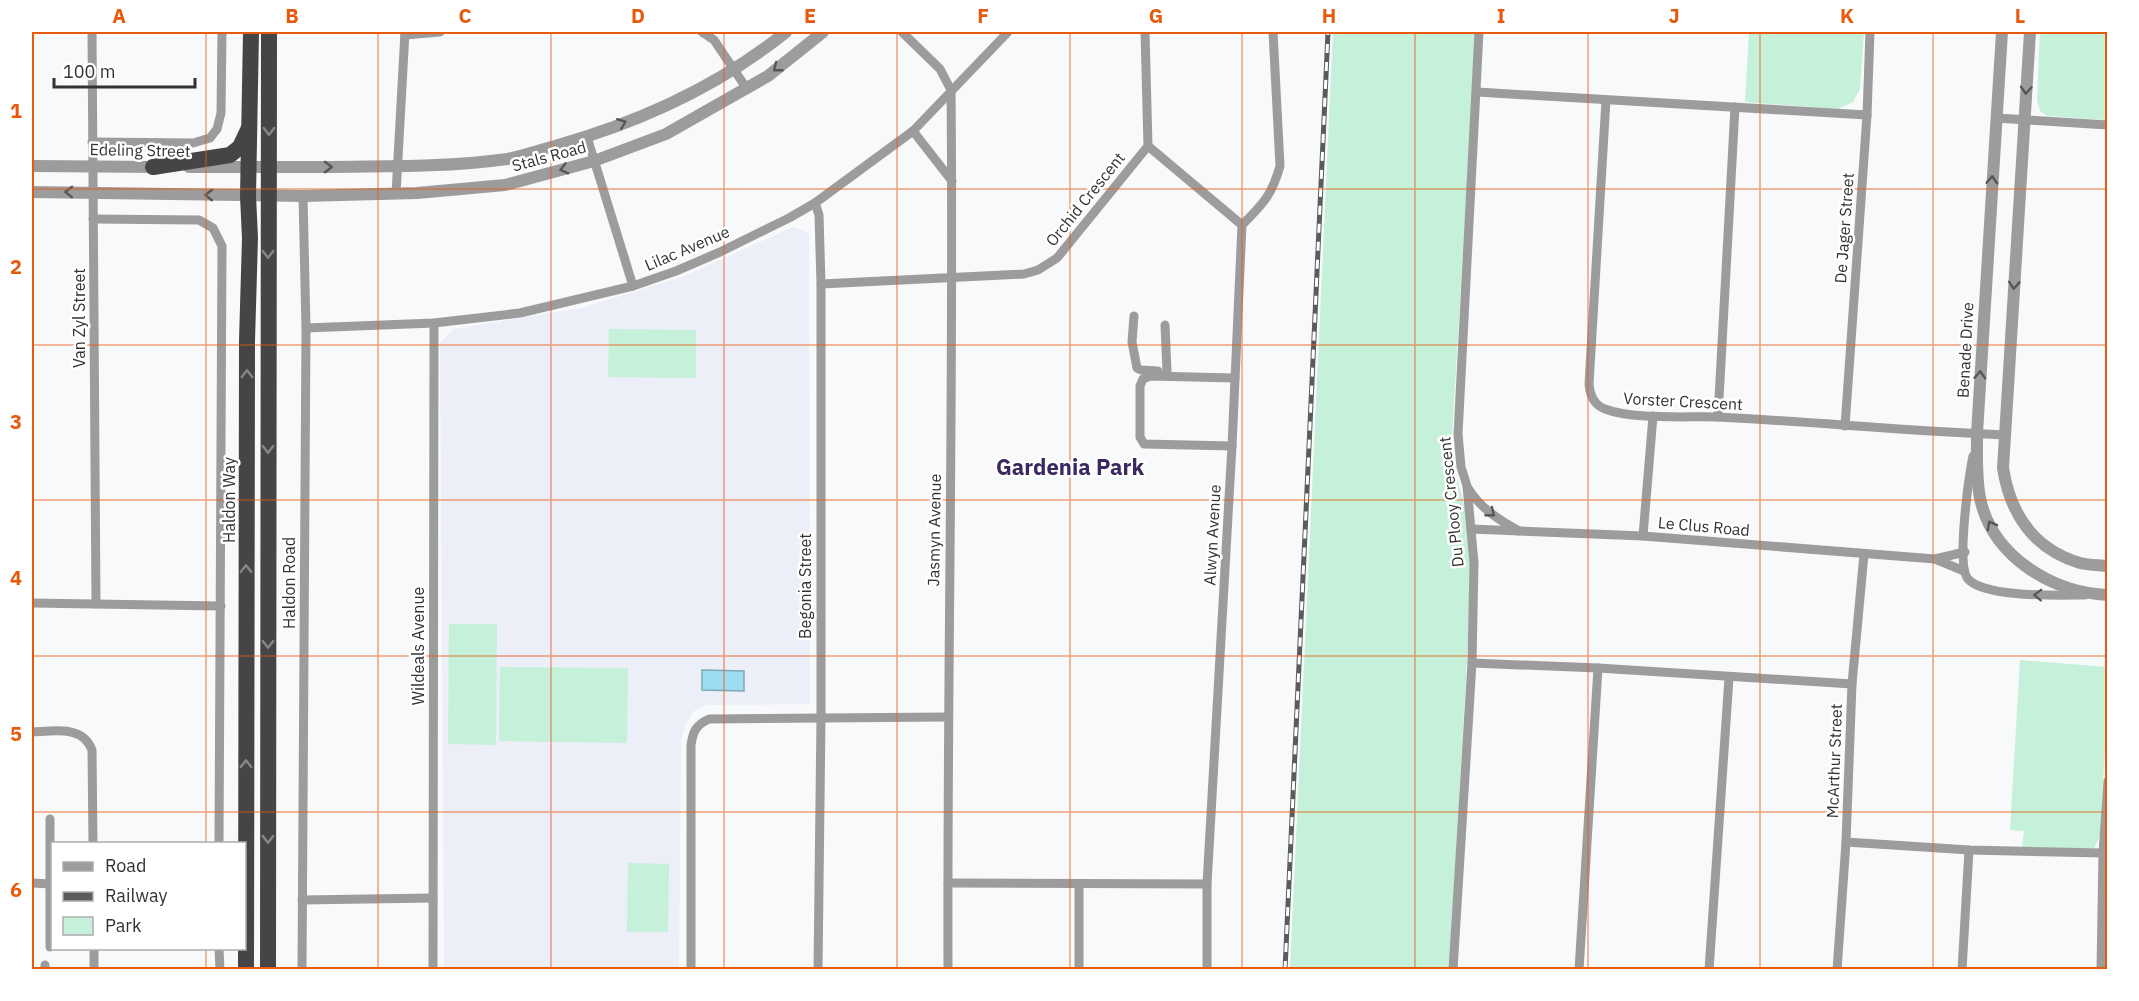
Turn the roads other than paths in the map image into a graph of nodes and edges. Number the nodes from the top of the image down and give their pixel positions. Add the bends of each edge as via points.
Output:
1 (92, 32) edge
2 (222, 32) edge
3 (251, 32) edge
4 (269, 32) edge
5 (440, 32) edge
6 (702, 32) edge
7 (786, 32) edge
8 (823, 32) edge
9 (902, 32) edge
10 (1008, 32) edge
11 (1145, 32) edge
12 (1273, 32) edge
13 (1479, 32) edge
14 (1870, 32) edge
15 (2002, 32) edge
16 (2030, 32) edge
17 (405, 33) edge
18 (732, 68) junction
19 (747, 89) junction
20 (951, 90) junction
21 (1477, 92) junction
22 (1606, 100) junction
23 (1735, 107) junction
24 (1867, 115) junction
25 (1996, 118) junction
26 (2025, 120) junction
27 (2108, 125) edge
28 (249, 128) junction
29 (913, 131) junction
30 (587, 137) junction
31 (92, 142) junction
32 (1148, 146) junction
33 (594, 161) junction
34 (32, 166) edge
35 (92, 166) junction
36 (153, 167) junction
37 (249, 168) junction
38 (269, 168) junction
39 (396, 168) junction
40 (952, 181) junction
41 (32, 192) edge
42 (93, 193) junction
43 (396, 194) junction
44 (248, 196) junction
45 (268, 196) junction
46 (303, 196) junction
47 (815, 203) junction
48 (93, 219) junction
49 (1242, 225) junction
50 (952, 277) junction
51 (821, 284) junction
52 (633, 286) junction
53 (1134, 316) dead end
54 (434, 323) junction
55 (1165, 325) dead end
56 (306, 328) junction
57 (1167, 372) junction
58 (1235, 376) junction
59 (1653, 416) junction
60 (1718, 417) junction
61 (1845, 426) junction
62 (1977, 434) junction
63 (2005, 435) junction
64 (1232, 446) junction
65 (1467, 486) junction
66 (1471, 529) junction
67 (1522, 532) junction
68 (1643, 536) junction
69 (1965, 552) junction
70 (1864, 554) junction
71 (1935, 559) junction
72 (2108, 566) edge
73 (1964, 571) junction
74 (2102, 595) edge
75 (32, 603) edge
76 (96, 604) junction
77 (221, 606) junction
78 (1472, 663) junction
79 (1598, 668) junction
80 (1729, 678) junction
81 (1852, 684) junction
82 (947, 717) junction
83 (821, 718) junction
84 (32, 732) edge
85 (2108, 781) edge
86 (50, 819) dead end
87 (93, 842) edge
88 (219, 842) edge
89 (1846, 842) junction
90 (1969, 850) junction
91 (51, 852) edge
92 (2103, 853) junction
93 (32, 883) edge
94 (948, 883) junction
95 (51, 884) edge
96 (1079, 884) junction
97 (1207, 884) junction
98 (433, 898) junction
99 (302, 900) junction
100 (51, 916) edge
101 (50, 947) dead end
102 (94, 950) edge
103 (219, 950) edge
104 (94, 969) edge
105 (220, 969) edge
106 (246, 969) edge
107 (267, 969) edge
108 (302, 969) edge
109 (433, 969) edge
110 (692, 969) edge
111 (818, 969) edge
112 (948, 969) edge
113 (1079, 969) edge
114 (1207, 969) edge
115 (1452, 969) edge
116 (1579, 969) edge
117 (1709, 969) edge
118 (1837, 969) edge
119 (1962, 969) edge
120 (2101, 969) edge

1 - 31 street, Van Zyl Street
2 - 31 street via 221,113 210,138 193,143
3 - 28 highway, Haldon Way
4 -> 38 highway
5 - 17 street
6 - 18 street via 714,40
7 - 18 street, Stals Road
8 -> 19 street, Stals Road
9 - 20 street via 940,69
10 - 20 street, Lilac Avenue
11 - 32 street, Orchid Crescent
12 - 49 street via 1280,166 1275,185
13 - 21 street, Du Plooy Crescent
14 - 24 street, De Jager Street
15 - 25 street, Benade Drive
16 -> 26 street
17 - 39 street
18 - 19 street
30 -> 18 street, Stals Road via 692,93
19 - 33 street, Stals Road via 666,134
20 - 29 street, Lilac Avenue
20 - 40 street, Jasmyn Avenue
21 - 22 street
21 - 65 street, Du Plooy Crescent via 1458,434
22 - 23 street
22 - 59 street, Vorster Crescent via 1590,392 1599,407
23 - 24 street
23 - 60 street
24 - 61 street, De Jager Street
25 - 26 street
62 -> 25 street, Benade Drive
26 - 27 street
26 -> 63 street
28 - 36 highway via 240,147 230,155
28 - 37 highway, Haldon Way
29 - 40 street
29 - 47 street, Lilac Avenue
30 - 33 street
30 - 39 street, Stals Road via 510,158
31 - 35 street, Van Zyl Street
32 - 49 street
32 - 50 street, Orchid Crescent via 1066,248 1048,264 1024,274
33 -> 43 street, Stals Road via 505,185
33 - 52 street
34 - 35 street, Edeling Street
35 - 36 street, Edeling Street
35 - 42 street, Van Zyl Street
36 - 37 street, Edeling Street
37 - 38 street, Stals Road
37 - 44 highway, Haldon Way
38 -> 39 street, Stals Road
38 - 45 highway
39 - 43 street
40 - 50 street, Jasmyn Avenue
42 -> 41 street
44 -> 42 street
42 - 48 street, Van Zyl Street
43 - 46 street, Stals Road
44 - 45 street, Stals Road
106 -> 44 highway, Haldon Way
45 - 46 street, Stals Road
45 -> 107 highway
46 - 56 street, Haldon Road
47 - 51 street, Begonia Street via 819,214
47 - 52 street, Lilac Avenue via 720,252
48 - 76 street, Van Zyl Street
48 - 77 street via 199,220 213,228 222,246
49 - 58 street, Alwyn Avenue
50 - 51 street, Orchid Crescent
50 - 82 street, Jasmyn Avenue
51 - 83 street, Begonia Street
52 - 54 street, Lilac Avenue via 520,313
53 - 57 street via 1132,342 1137,368
54 - 56 street, Lilac Avenue
54 - 98 street, Wildeals Avenue
55 - 57 street
56 - 99 street, Haldon Road
57 - 58 street
58 - 64 street, Alwyn Avenue
58 - 64 street via 1150,376 1140,386 1140,437 1144,444
59 - 60 street, Vorster Crescent
59 - 68 street
60 - 61 street, Vorster Crescent
61 - 62 street, Vorster Crescent
62 - 63 street, Vorster Crescent
62 - 69 street via 1966,494
74 -> 62 street, Benade Drive via 2063,587 2040,576 2017,560 2000,541 1980,499
63 - 72 street via 2006,487 2020,519 2048,549 2082,563
64 - 97 street, Alwyn Avenue
65 - 66 street, Du Plooy Crescent
65 -> 67 street via 1490,513
66 - 67 street, Le Clus Road
66 - 78 street, Du Plooy Crescent
67 - 68 street, Le Clus Road
68 - 70 street, Le Clus Road
69 - 71 street, Le Clus Road
69 - 73 street
70 - 71 street, Le Clus Road
70 - 81 street, McArthur Street
71 - 73 street, Le Clus Road
74 -> 73 street, Le Clus Road via 1991,591 1968,579
75 - 76 street
76 - 77 street
77 - 88 street
78 - 79 street
78 - 115 street, Du Plooy Crescent
79 - 80 street
79 - 116 street
80 - 81 street
80 - 117 street
81 - 89 street, McArthur Street
82 - 83 street
82 - 94 street, Jasmyn Avenue
83 - 110 street via 709,719 695,729 691,745
83 - 111 street, Begonia Street
84 - 87 street via 76,732 89,742
85 - 92 street
86 - 91 street
89 - 90 street
89 - 118 street, McArthur Street
90 - 92 street
90 - 119 street
92 - 120 street
93 - 95 street
94 - 96 street
94 - 112 street, Jasmyn Avenue
96 - 97 street
96 - 113 street
97 - 114 street, Alwyn Avenue
98 - 99 street
98 - 109 street, Wildeals Avenue
99 - 108 street, Haldon Road
100 - 101 street
102 - 104 street
103 - 105 street

